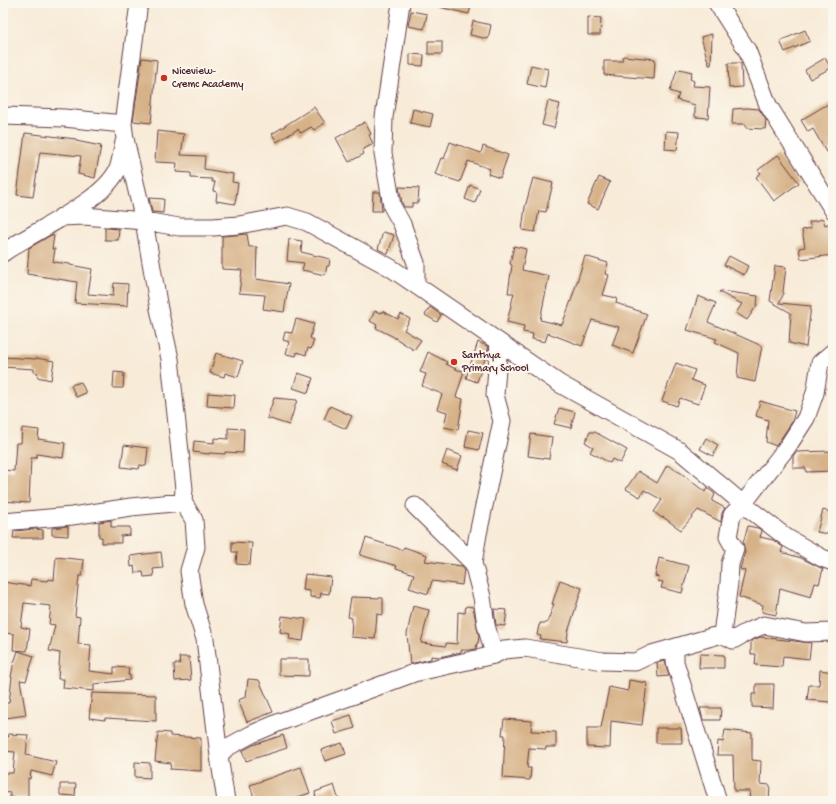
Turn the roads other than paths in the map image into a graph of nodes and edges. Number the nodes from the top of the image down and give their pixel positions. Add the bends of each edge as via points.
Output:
1 (140, 3) edge
2 (401, 3) edge
3 (717, 3) edge
4 (3, 116) edge
5 (124, 131) junction
6 (833, 210) edge
7 (61, 217) junction
8 (144, 221) junction
9 (3, 253) edge
10 (416, 284) junction
11 (499, 342) junction
12 (833, 352) edge
13 (183, 502) junction
14 (743, 504) junction
15 (415, 506) dead end
16 (3, 522) edge
17 (833, 562) edge
18 (473, 563) junction
19 (833, 632) edge
20 (722, 634) junction
21 (675, 648) junction
22 (494, 655) junction
23 (219, 756) junction
24 (226, 801) edge
25 (718, 801) edge

1 - 5 street
2 - 10 street via 384,117 383,153 392,206 402,224 416,263
3 - 6 street via 746,50 768,105
4 - 5 street via 64,118
5 - 7 street via 118,168 107,185 95,196
5 - 8 street
7 - 8 street via 84,216
7 - 9 street
8 - 10 street via 213,227 287,216 307,222
8 - 13 street via 170,359 184,489
10 - 11 street
11 - 14 street via 560,384 680,451
11 - 18 street via 495,395 502,421
12 - 14 street via 820,363 815,393 806,418 788,446
13 - 16 street
13 - 23 street via 194,520 196,547 189,571 194,604 205,639
14 - 17 street via 787,538
14 - 20 street via 732,515 729,526 728,537 735,548 730,564
15 - 18 street
18 - 22 street
19 - 20 street via 806,633 764,625 734,640
20 - 21 street
21 - 22 street via 635,662 603,661 525,648 504,650
21 - 25 street via 675,662
22 - 23 street via 414,673 342,699 252,734 226,748
23 - 24 street

